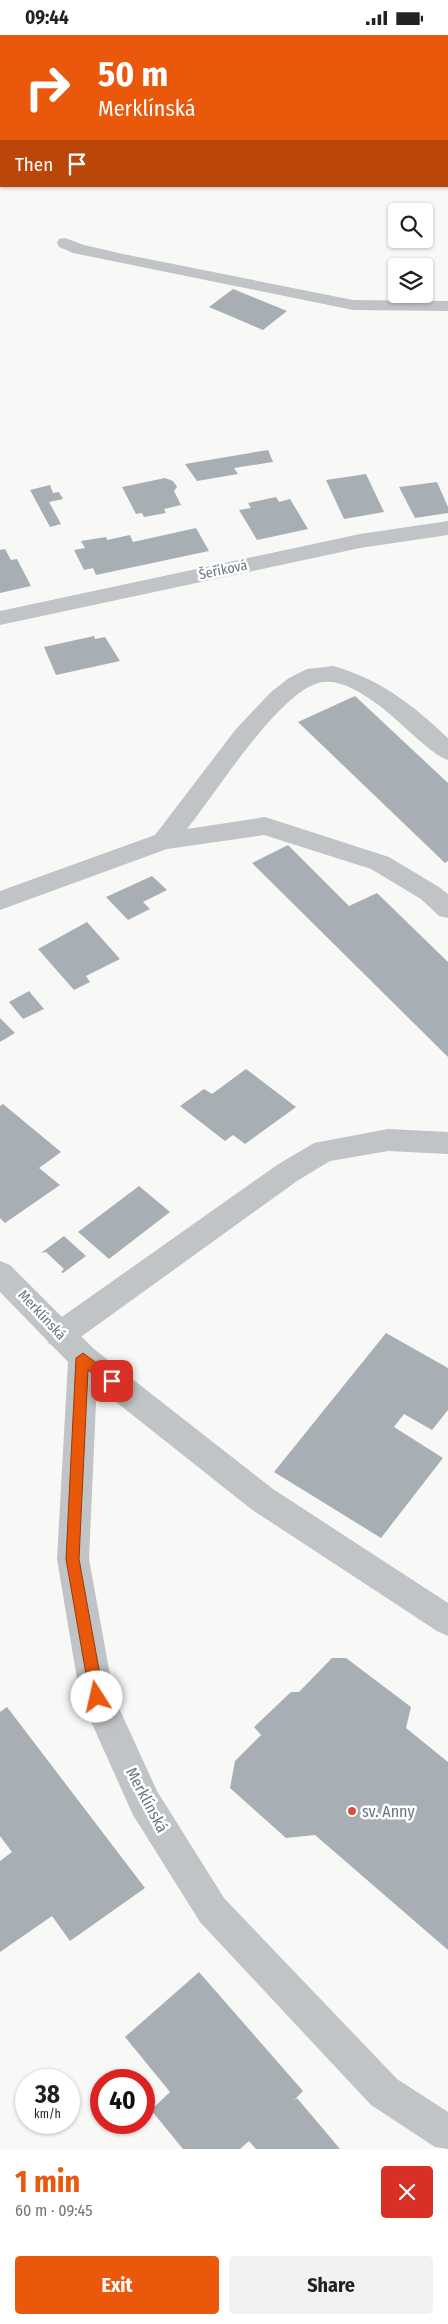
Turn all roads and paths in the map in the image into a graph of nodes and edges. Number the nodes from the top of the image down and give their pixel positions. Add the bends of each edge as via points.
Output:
1 (65, 243) dead end
2 (448, 305) edge
3 (448, 528) edge
4 (0, 618) edge
5 (448, 752) edge
6 (164, 841) junction
7 (0, 901) edge
8 (448, 909) edge
9 (448, 1143) edge
10 (0, 1273) edge
11 (72, 1347) junction
12 (448, 1621) edge
13 (448, 2134) edge

1 - 2 lane via 123,259 353,305
3 - 4 street, Šeříková via 360,541
5 - 6 street via 409,714 369,687 331,673 310,677 274,700 240,739
6 - 7 street
6 - 8 street via 265,825 380,863 430,893
9 - 11 street via 388,1140 324,1151 287,1173
10 - 11 street, Merklínská
11 - 12 street, Merklínská via 262,1499
11 - 13 street, Merklínská via 72,1559 97,1697 145,1803 212,1910 384,2092

